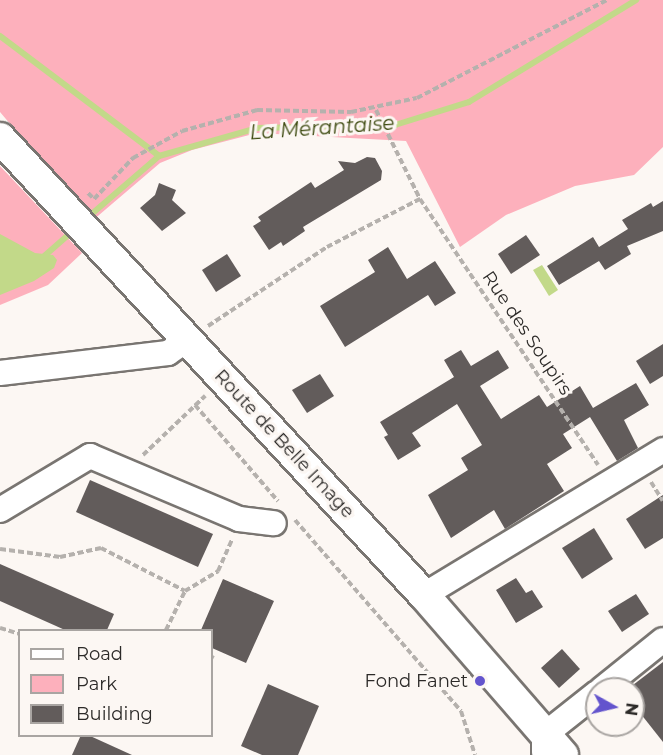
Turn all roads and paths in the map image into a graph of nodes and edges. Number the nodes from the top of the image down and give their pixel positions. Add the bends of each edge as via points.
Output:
1 (607, 0) edge
2 (376, 110) junction
3 (0, 138) edge
4 (79, 184) dead end
5 (420, 199) junction
6 (188, 339) junction
7 (0, 373) edge
8 (225, 379) junction
9 (195, 405) junction
10 (663, 450) edge
11 (128, 470) junction
12 (610, 483) junction
13 (0, 510) edge
14 (282, 513) junction
15 (239, 519) junction
16 (0, 549) edge
17 (185, 591) junction
18 (424, 595) junction
19 (0, 628) edge
20 (166, 629) edge
21 (18, 633) edge
22 (663, 640) edge
23 (617, 677) edge
24 (585, 707) edge
25 (550, 748) edge
26 (475, 755) edge

1 - 2 path via 417,98
2 - 4 path via 257,110 182,131 133,159 94,199
2 - 5 path, Rue des Soupirs
3 - 6 main road, Route de Belle Image
5 - 6 path via 327,248
5 - 12 path, Rue des Soupirs
6 - 7 street via 168,353
6 - 8 main road, Route de Belle Image
8 - 9 path
8 - 18 main road, Route de Belle Image
9 - 11 path
9 - 14 path
10 - 12 street
11 - 13 street via 90,456
11 - 15 street
12 - 18 street
14 - 15 street
14 - 26 path via 461,711
15 - 17 path via 218,571
16 - 17 path via 60,557 101,548
17 - 20 path
18 - 25 main road, Route de Belle Image
19 - 21 path
22 - 23 street
24 - 25 street

